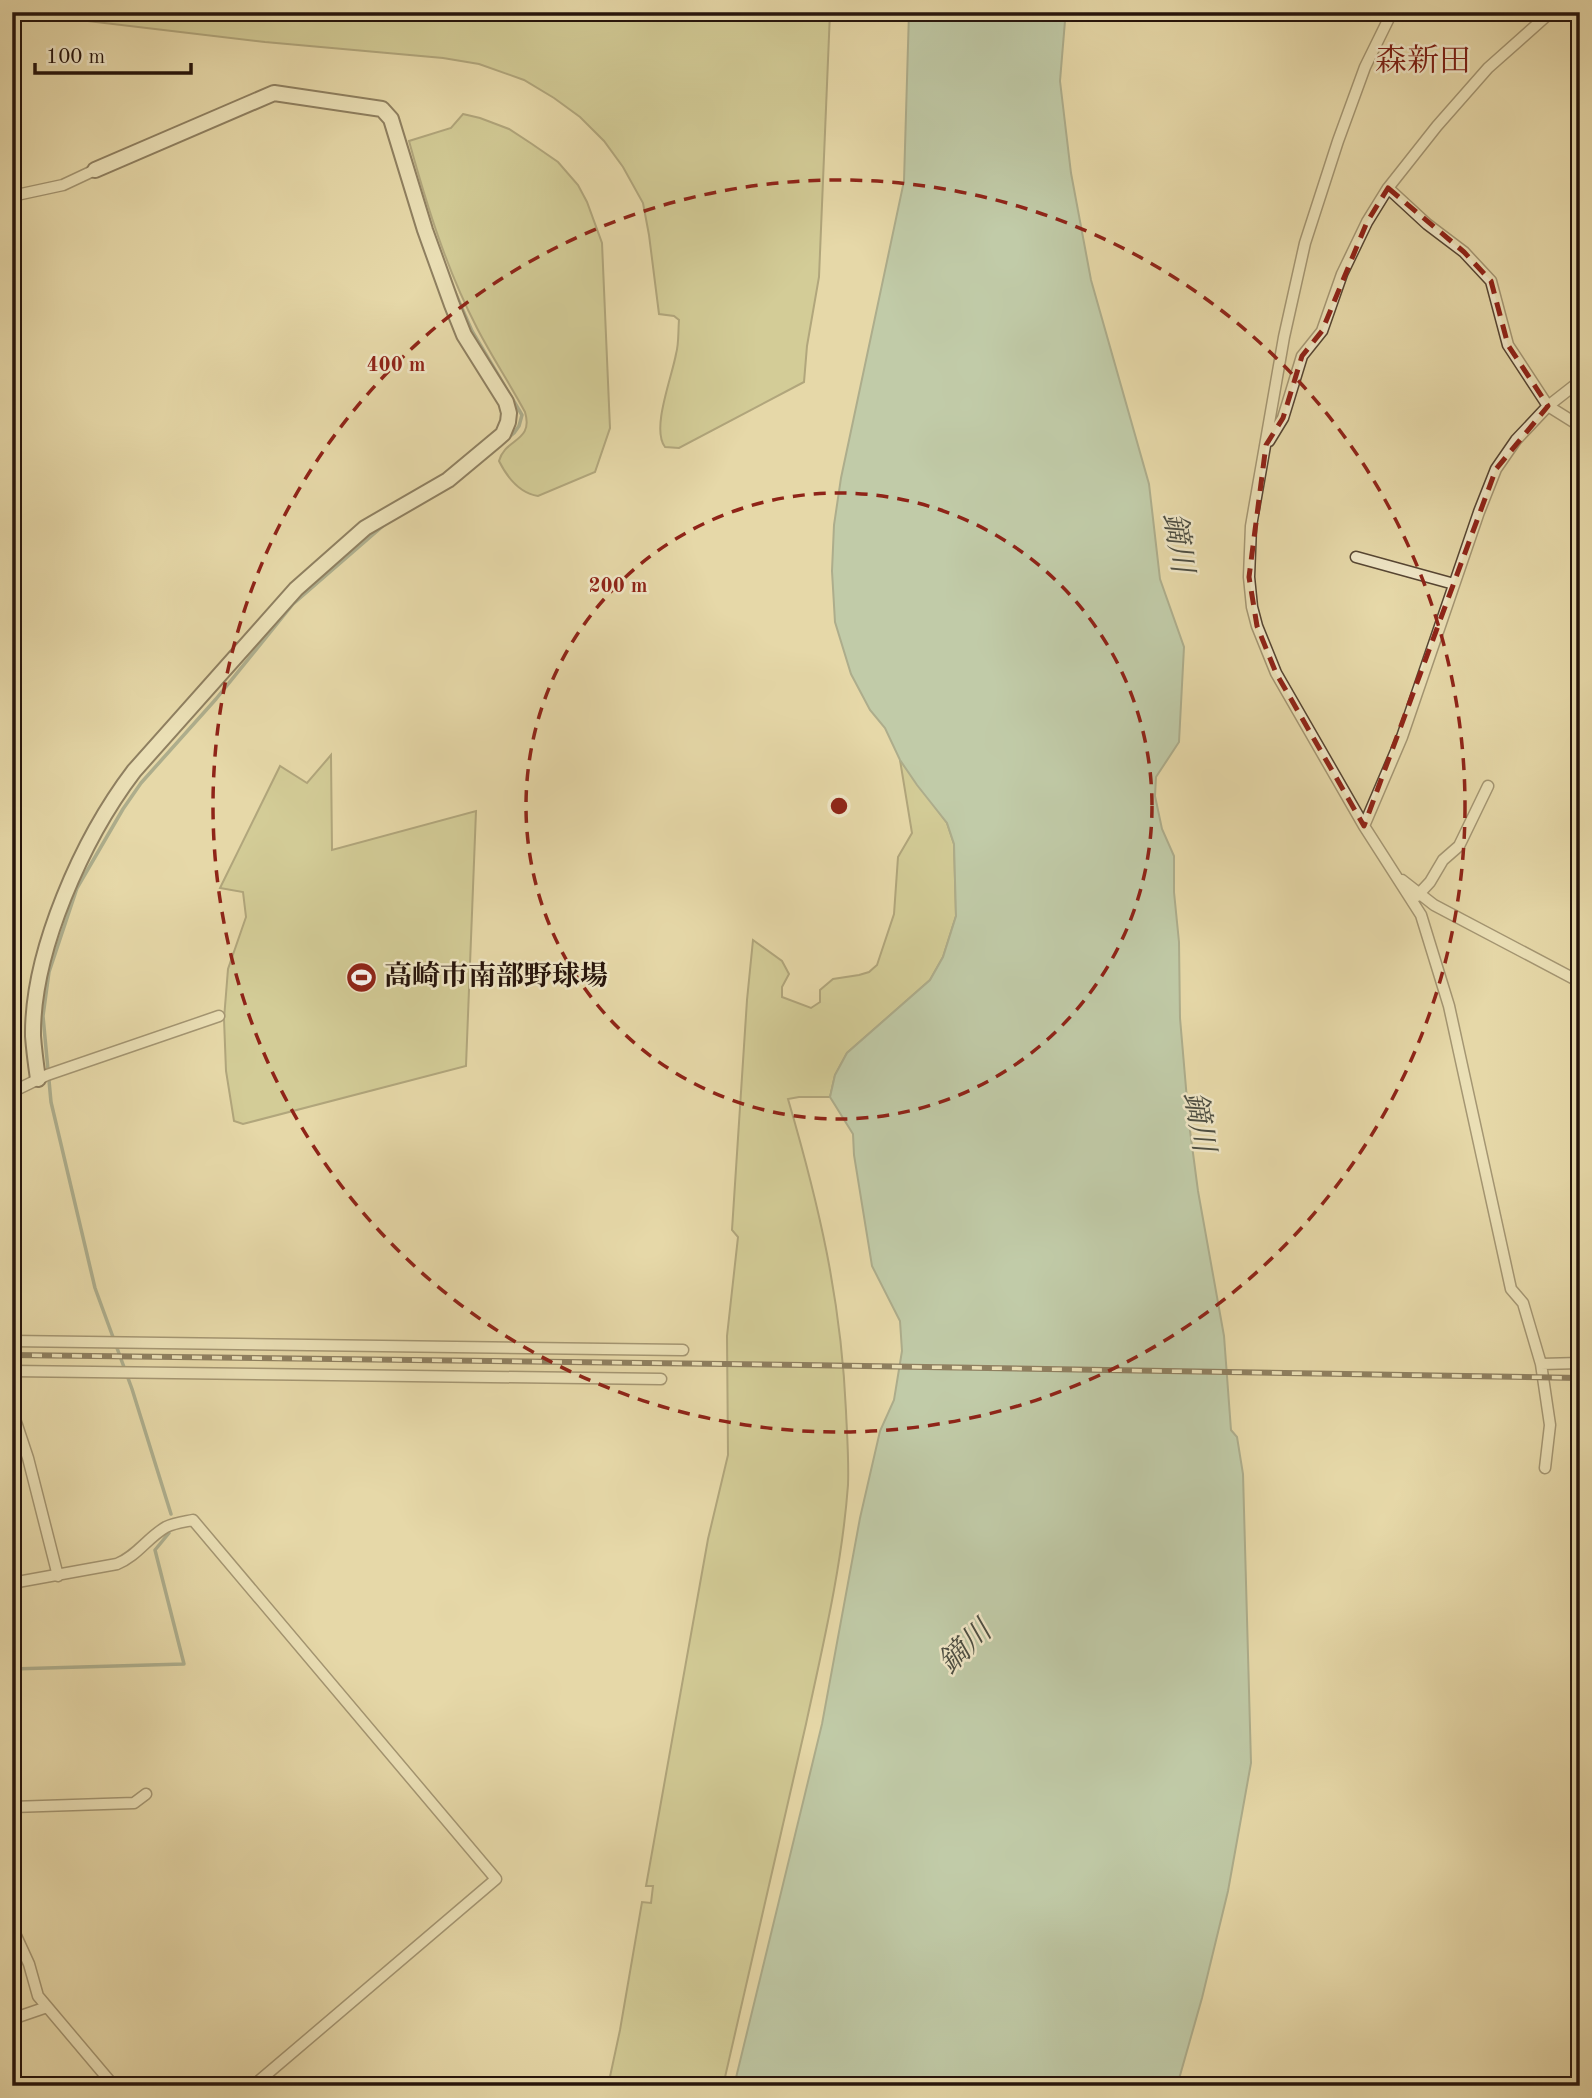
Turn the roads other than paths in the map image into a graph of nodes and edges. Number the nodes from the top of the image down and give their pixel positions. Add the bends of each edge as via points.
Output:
1 (1392, 12) edge
2 (1551, 12) edge
3 (95, 170) joint
4 (1388, 188) junction
5 (12, 196) edge
6 (1580, 381) edge
7 (1548, 406) junction
8 (1580, 426) edge
9 (1266, 444) junction
10 (1356, 557) dead end
11 (1454, 584) junction
12 (1488, 786) dead end
13 (1364, 826) junction
14 (1416, 897) junction
15 (1580, 982) edge
16 (219, 1016) dead end
17 (38, 1079) junction
18 (12, 1093) edge
19 (12, 1341) edge
20 (683, 1350) dead end
21 (1580, 1363) edge
22 (1541, 1364) junction
23 (12, 1371) edge
24 (661, 1379) dead end
25 (12, 1410) edge
26 (1545, 1468) dead end
27 (58, 1576) junction
28 (12, 1583) edge
29 (145, 1794) dead end
30 (12, 1807) edge
31 (12, 1927) edge
32 (47, 2007) junction
33 (12, 2019) edge
34 (114, 2086) edge
35 (253, 2086) edge

1 - 9 street via 1365,67 1305,243
2 - 4 street via 1488,68
3 - 5 street via 63,185
3 - 17 street via 274,93 382,109 391,119 464,335 506,402 509,416 502,433 448,480 365,528 296,589 118,793 76,866 43,962 33,1036
4 - 7 street via 1491,281 1508,345
4 - 9 street via 1342,274 1322,331 1302,356 1283,418
6 - 7 street
7 - 8 street
7 - 11 street via 1496,469
9 - 13 street via 1251,526 1252,607 1276,673
10 - 11 street
11 - 13 street via 1402,737
12 - 14 street via 1459,846
13 - 14 street
14 - 15 street
14 - 22 street via 1449,1006 1511,1289 1523,1303
16 - 17 street
17 - 18 street
19 - 20 street
21 - 22 street
22 - 26 street via 1550,1425
23 - 24 street
25 - 27 street
27 - 28 street
27 - 35 street via 125,1561 164,1528 192,1520 496,1879
29 - 30 street via 134,1803
31 - 32 street via 38,1996
32 - 33 street
32 - 34 street

